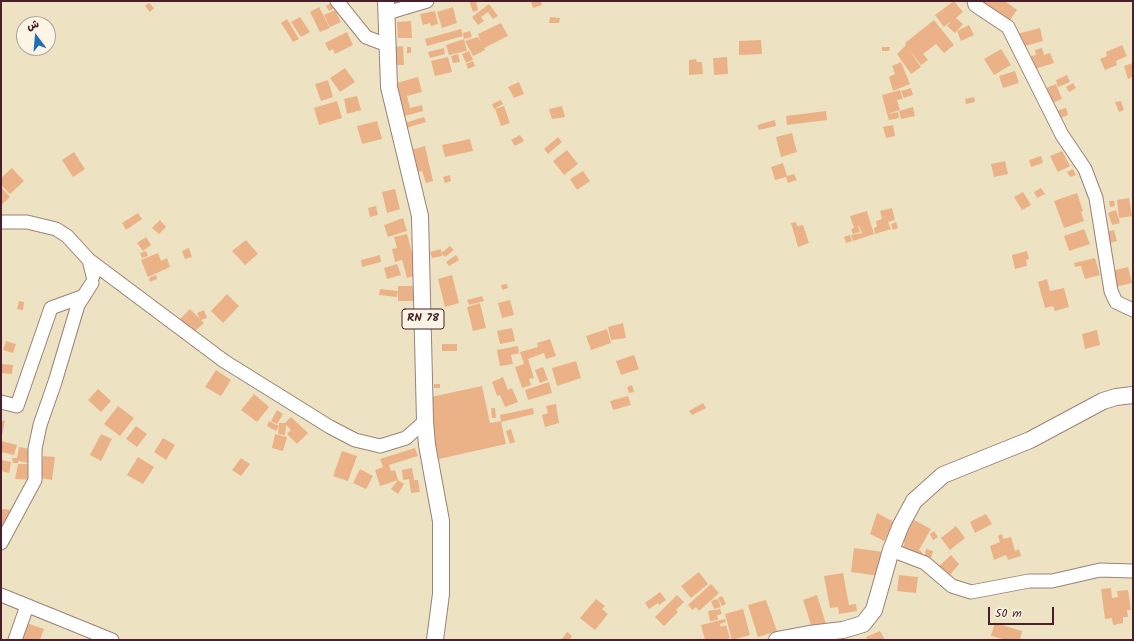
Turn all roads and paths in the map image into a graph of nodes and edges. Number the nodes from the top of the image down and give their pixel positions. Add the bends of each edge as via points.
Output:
1 (337, 1) edge
2 (427, 1) edge
3 (974, 1) edge
4 (386, 7) edge
5 (388, 45) junction
6 (1, 222) edge
7 (89, 260) junction
8 (94, 280) junction
9 (122, 285) junction
10 (84, 296) junction
11 (1133, 310) edge
12 (1133, 395) edge
13 (1, 402) edge
14 (425, 421) junction
15 (406, 438) junction
16 (427, 445) junction
17 (1, 543) edge
18 (891, 550) junction
19 (1133, 571) edge
20 (1, 595) edge
21 (27, 606) junction
22 (15, 640) edge
23 (112, 640) edge
24 (435, 640) edge
25 (778, 640) edge

1 - 5 street via 366,37
2 - 4 street
3 - 11 street via 975,5 1008,27 1062,135 1085,169 1096,198 1110,291 1116,302
4 - 5 main road, RN 78
5 - 14 main road, RN 78 via 389,87 420,216
6 - 7 street via 27,222 56,229 68,236
7 - 8 street
7 - 9 street
8 - 9 street
8 - 10 street
9 - 15 street via 224,361 330,427 355,440 380,446
10 - 13 street via 51,308 17,406
10 - 17 street via 78,305 40,425 35,448 35,480
12 - 18 main road via 1103,401 1030,440 943,475 914,501
14 - 15 street
14 - 16 main road, RN 78
15 - 16 street
16 - 24 main road, RN 78 via 441,521 441,594
18 - 19 street via 924,564 952,586 971,592 1100,570
18 - 25 main road via 874,610 863,624 843,630
20 - 21 street
21 - 22 street
21 - 23 street

